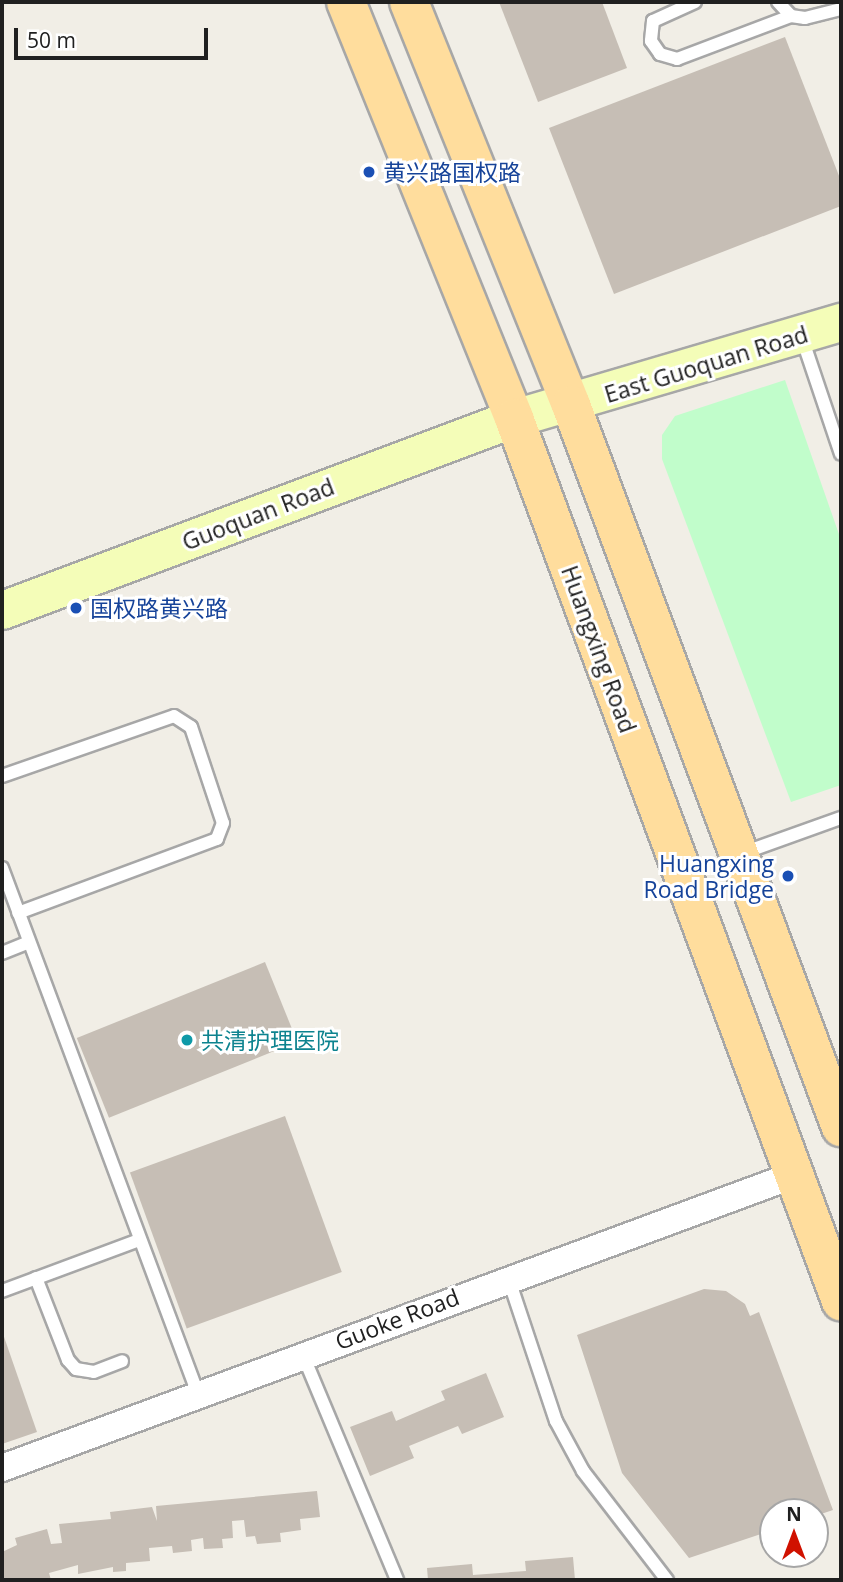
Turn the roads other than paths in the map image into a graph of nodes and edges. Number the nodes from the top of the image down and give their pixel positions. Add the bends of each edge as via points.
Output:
1 (346, 2) edge
2 (409, 2) edge
3 (695, 2) edge
4 (778, 2) edge
5 (841, 9) edge
6 (791, 16) junction
7 (841, 322) edge
8 (801, 335) junction
9 (571, 405) junction
10 (514, 418) junction
11 (841, 454) edge
12 (2, 610) edge
13 (2, 776) edge
14 (841, 818) edge
15 (739, 854) junction
16 (2, 868) edge
17 (18, 913) junction
18 (29, 943) junction
19 (2, 953) edge
20 (841, 1127) edge
21 (794, 1175) junction
22 (139, 1240) junction
23 (508, 1277) junction
24 (36, 1278) junction
25 (2, 1291) edge
26 (841, 1300) edge
27 (303, 1354) junction
28 (122, 1361) dead end
29 (198, 1394) junction
30 (2, 1468) edge
31 (397, 1580) edge
32 (667, 1580) edge

1 - 10 main road, Huangxing Road
2 - 9 main road
3 - 6 lane via 653,21 651,41 660,54 677,59
4 - 6 lane
5 - 6 lane via 821,16
7 - 8 street, East Guoquan Road
8 - 9 street, East Guoquan Road
8 - 11 lane
9 - 10 street, East Guoquan Road
9 - 15 main road
10 - 12 street, Guoquan Road
10 - 21 main road, Huangxing Road
13 - 17 lane via 174,716 191,727 223,824 217,839
14 - 15 lane
15 - 20 main road
16 - 17 lane
17 - 18 lane
18 - 19 lane
18 - 22 lane
21 - 23 street, Guoke Road
21 - 26 main road, Huangxing Road
22 - 24 lane
22 - 29 lane
23 - 27 street, Guoke Road
23 - 32 lane via 556,1420 583,1471
24 - 25 lane
24 - 28 lane via 68,1360 76,1368 94,1372
27 - 29 street, Guoke Road
27 - 31 lane
29 - 30 street, Guoke Road

